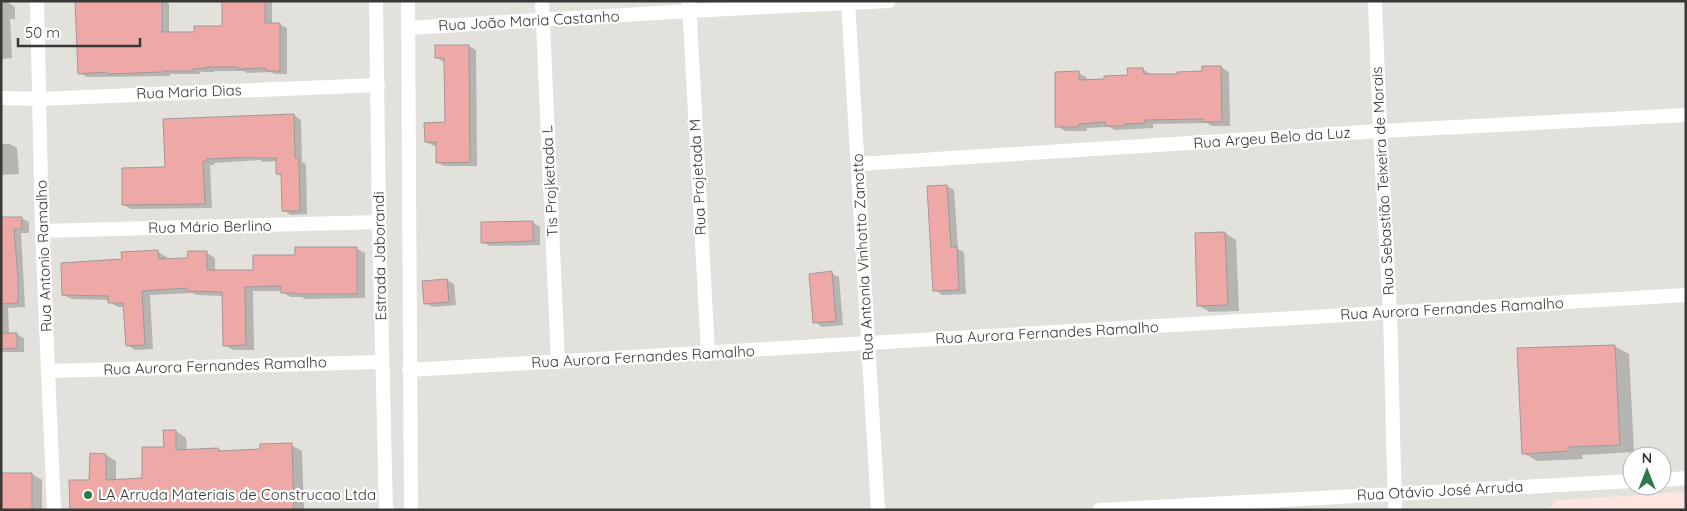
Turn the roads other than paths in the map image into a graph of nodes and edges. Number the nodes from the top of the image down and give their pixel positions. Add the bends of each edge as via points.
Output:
1 (37, 1) edge
2 (376, 1) edge
3 (408, 1) edge
4 (542, 1) edge
5 (889, 1) edge
6 (1375, 1) edge
7 (849, 2) edge
8 (689, 6) edge
9 (543, 20) junction
10 (408, 28) junction
11 (378, 85) junction
12 (1, 98) edge
13 (39, 98) junction
14 (1686, 115) edge
15 (1380, 131) junction
16 (858, 164) junction
17 (379, 222) junction
18 (42, 231) junction
19 (1686, 295) edge
20 (1390, 312) junction
21 (868, 343) junction
22 (708, 353) junction
23 (382, 362) junction
24 (558, 362) junction
25 (409, 370) junction
26 (48, 371) junction
27 (1686, 478) edge
28 (1672, 479) edge
29 (1622, 482) edge
30 (1393, 494) junction
31 (1686, 502) edge
32 (54, 510) edge
33 (386, 510) edge
34 (411, 510) edge
35 (878, 510) edge
36 (1099, 510) edge
37 (1394, 510) edge
38 (1560, 510) edge

1 - 13 street, Rua Antonio Ramalho
2 - 11 street, Estrada Jaborandi
3 - 10 street
4 - 9 street, Tis Projketada L
5 - 7 street, Rua João Maria Castanho
6 - 15 street, Rua Sebastião Teixeira de Morais
7 - 8 street, Rua João Maria Castanho
7 - 16 street, Rua Antonia Vinhotto Zanotto
8 - 9 street, Rua João Maria Castanho
8 - 22 street, Rua Projetada M
9 - 10 street, Rua João Maria Castanho
9 - 24 street, Tis Projketada L
10 - 25 street
11 - 13 street, Rua Maria Dias
11 - 17 street, Estrada Jaborandi
12 - 13 street, Rua Maria Dias
13 - 18 street, Rua Antonio Ramalho
14 - 15 street, Rua Argeu Belo da Luz
15 - 16 street, Rua Argeu Belo da Luz
15 - 20 street, Rua Sebastião Teixeira de Morais
16 - 21 street, Rua Antonia Vinhotto Zanotto
17 - 18 street, Rua Mário Berlino
17 - 23 street, Estrada Jaborandi
18 - 26 street, Rua Antonio Ramalho
19 - 20 street, Rua Aurora Fernandes Ramalho
20 - 21 street, Rua Aurora Fernandes Ramalho
20 - 30 street, Rua Sebastião Teixeira de Morais
21 - 22 street, Rua Aurora Fernandes Ramalho
21 - 35 street, Rua Antonia Vinhotto Zanotto
22 - 24 street, Rua Aurora Fernandes Ramalho
23 - 26 street, Rua Aurora Fernandes Ramalho
23 - 33 street, Estrada Jaborandi
24 - 25 street, Rua Aurora Fernandes Ramalho
25 - 34 street
26 - 32 street, Rua Antonio Ramalho
27 - 28 street
29 - 30 street, Rua Otávio José Arruda
30 - 36 street, Rua Otávio José Arruda
30 - 37 street, Rua Sebastião Teixeira de Morais
31 - 38 main road

